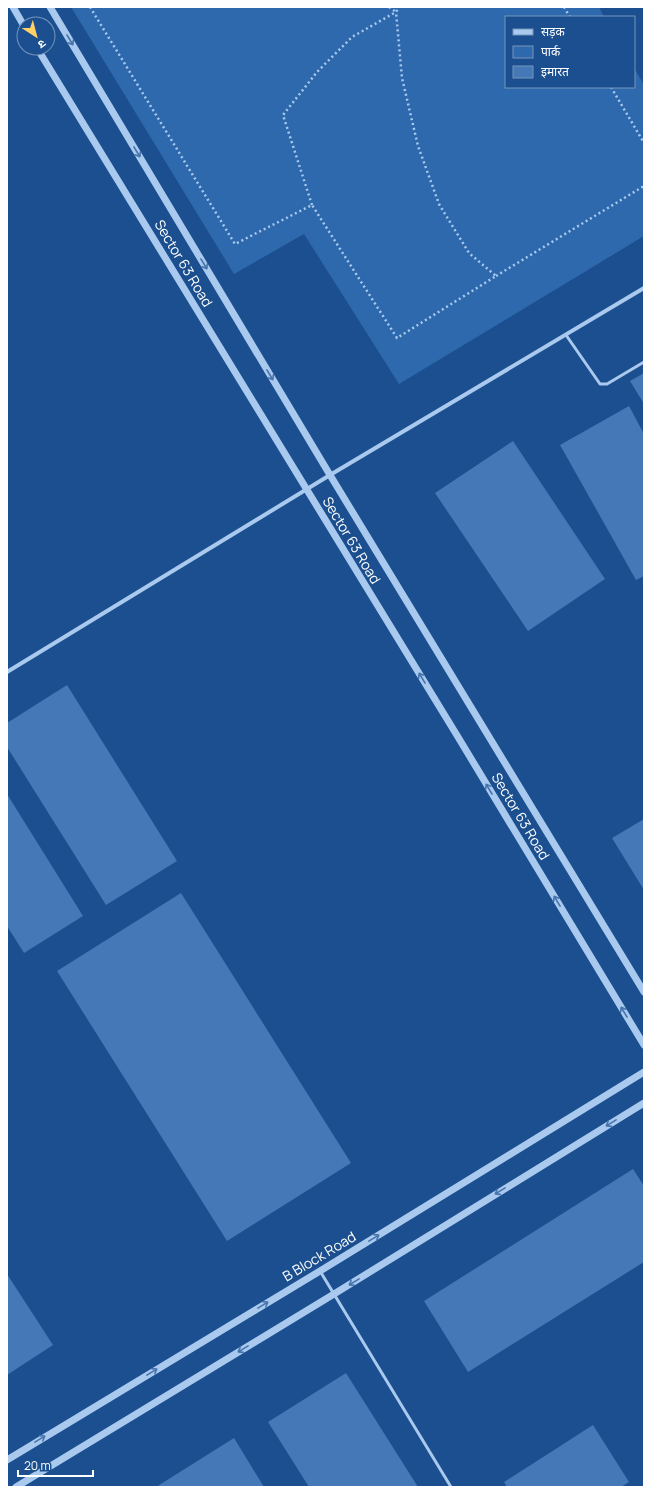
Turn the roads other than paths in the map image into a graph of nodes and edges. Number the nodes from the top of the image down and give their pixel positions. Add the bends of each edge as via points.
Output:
1 (12, 7) edge
2 (50, 7) edge
3 (18, 16) edge
4 (43, 56) edge
5 (644, 289) edge
6 (566, 335) junction
7 (644, 362) edge
8 (330, 475) junction
9 (307, 490) junction
10 (7, 672) edge
11 (644, 992) edge
12 (644, 1045) edge
13 (644, 1072) edge
14 (644, 1103) edge
15 (320, 1271) junction
16 (334, 1294) junction
17 (7, 1460) edge
18 (16, 1487) edge
19 (451, 1487) edge

1 - 3 street
2 -> 8 street, Sector 63 Road
4 - 9 street, Sector 63 Road
5 - 6 street
6 - 7 lane via 600,384 607,384
6 - 8 street
8 - 9 street
8 - 11 street, Sector 63 Road
9 - 10 street
12 -> 9 street, Sector 63 Road
15 -> 13 street, B Block Road
14 -> 16 street
15 - 16 lane
17 -> 15 street, B Block Road
16 -> 18 street
16 - 19 lane

